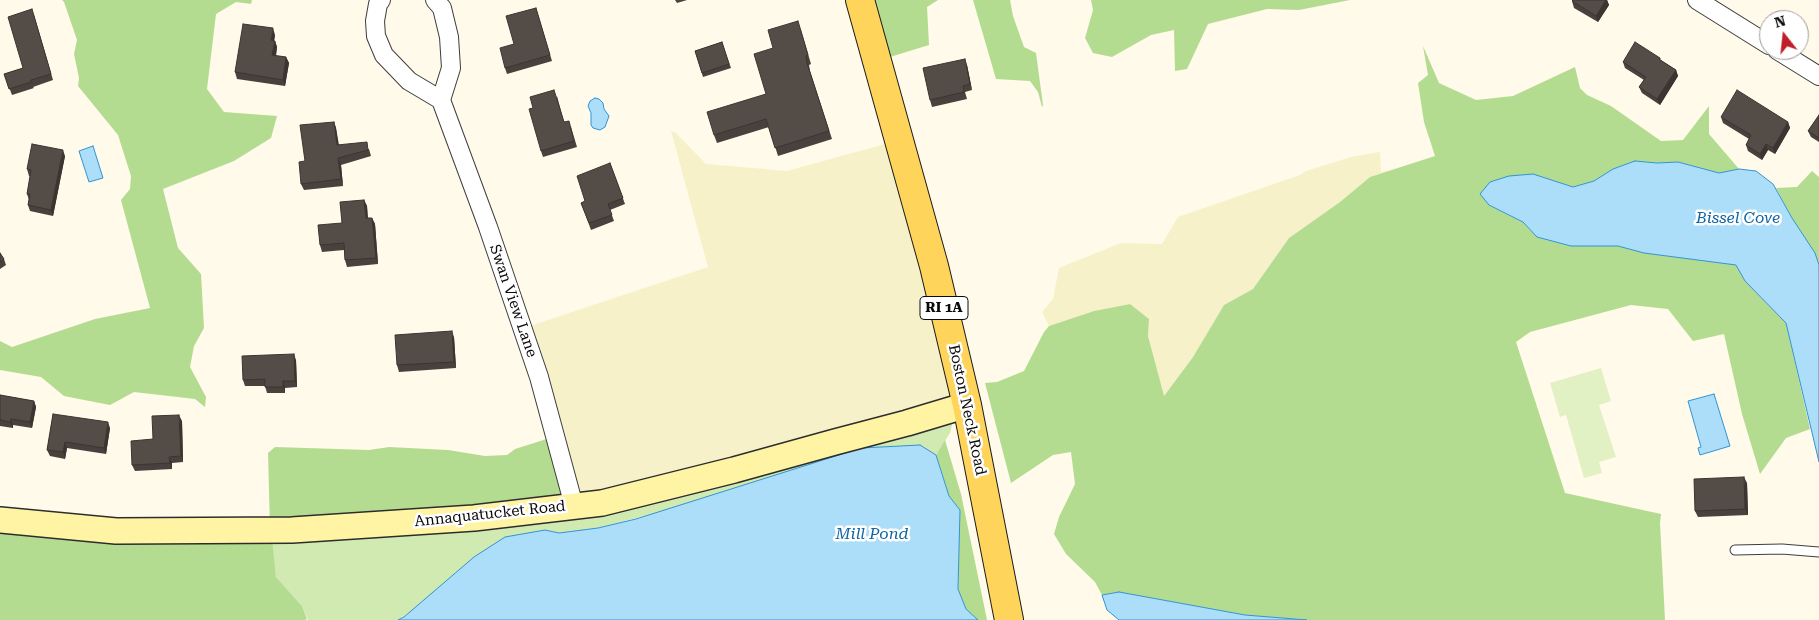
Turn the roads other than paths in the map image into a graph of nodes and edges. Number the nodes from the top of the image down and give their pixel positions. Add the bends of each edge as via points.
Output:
1 (381, 0) edge
2 (436, 0) edge
3 (860, 0) edge
4 (1697, 0) edge
5 (1759, 39) edge
6 (1793, 60) edge
7 (1819, 76) edge
8 (441, 100) junction
9 (967, 405) junction
10 (574, 506) junction
11 (0, 520) edge
12 (1735, 550) dead end
13 (1819, 552) edge
14 (1009, 620) edge

1 - 8 street via 375,21 376,36 384,55 408,81
2 - 8 street via 442,8 449,37 451,68
3 - 9 main road, Boston Neck Road / RI 1A via 934,266
4 - 5 street
6 - 7 street
8 - 10 street, Swan View Lane via 538,377
9 - 10 street, Annaquatucket Road via 734,470 602,503
9 - 14 main road, Boston Neck Road / RI 1A
10 - 11 street, Annaquatucket Road via 474,518 292,530 116,531
12 - 13 lane

